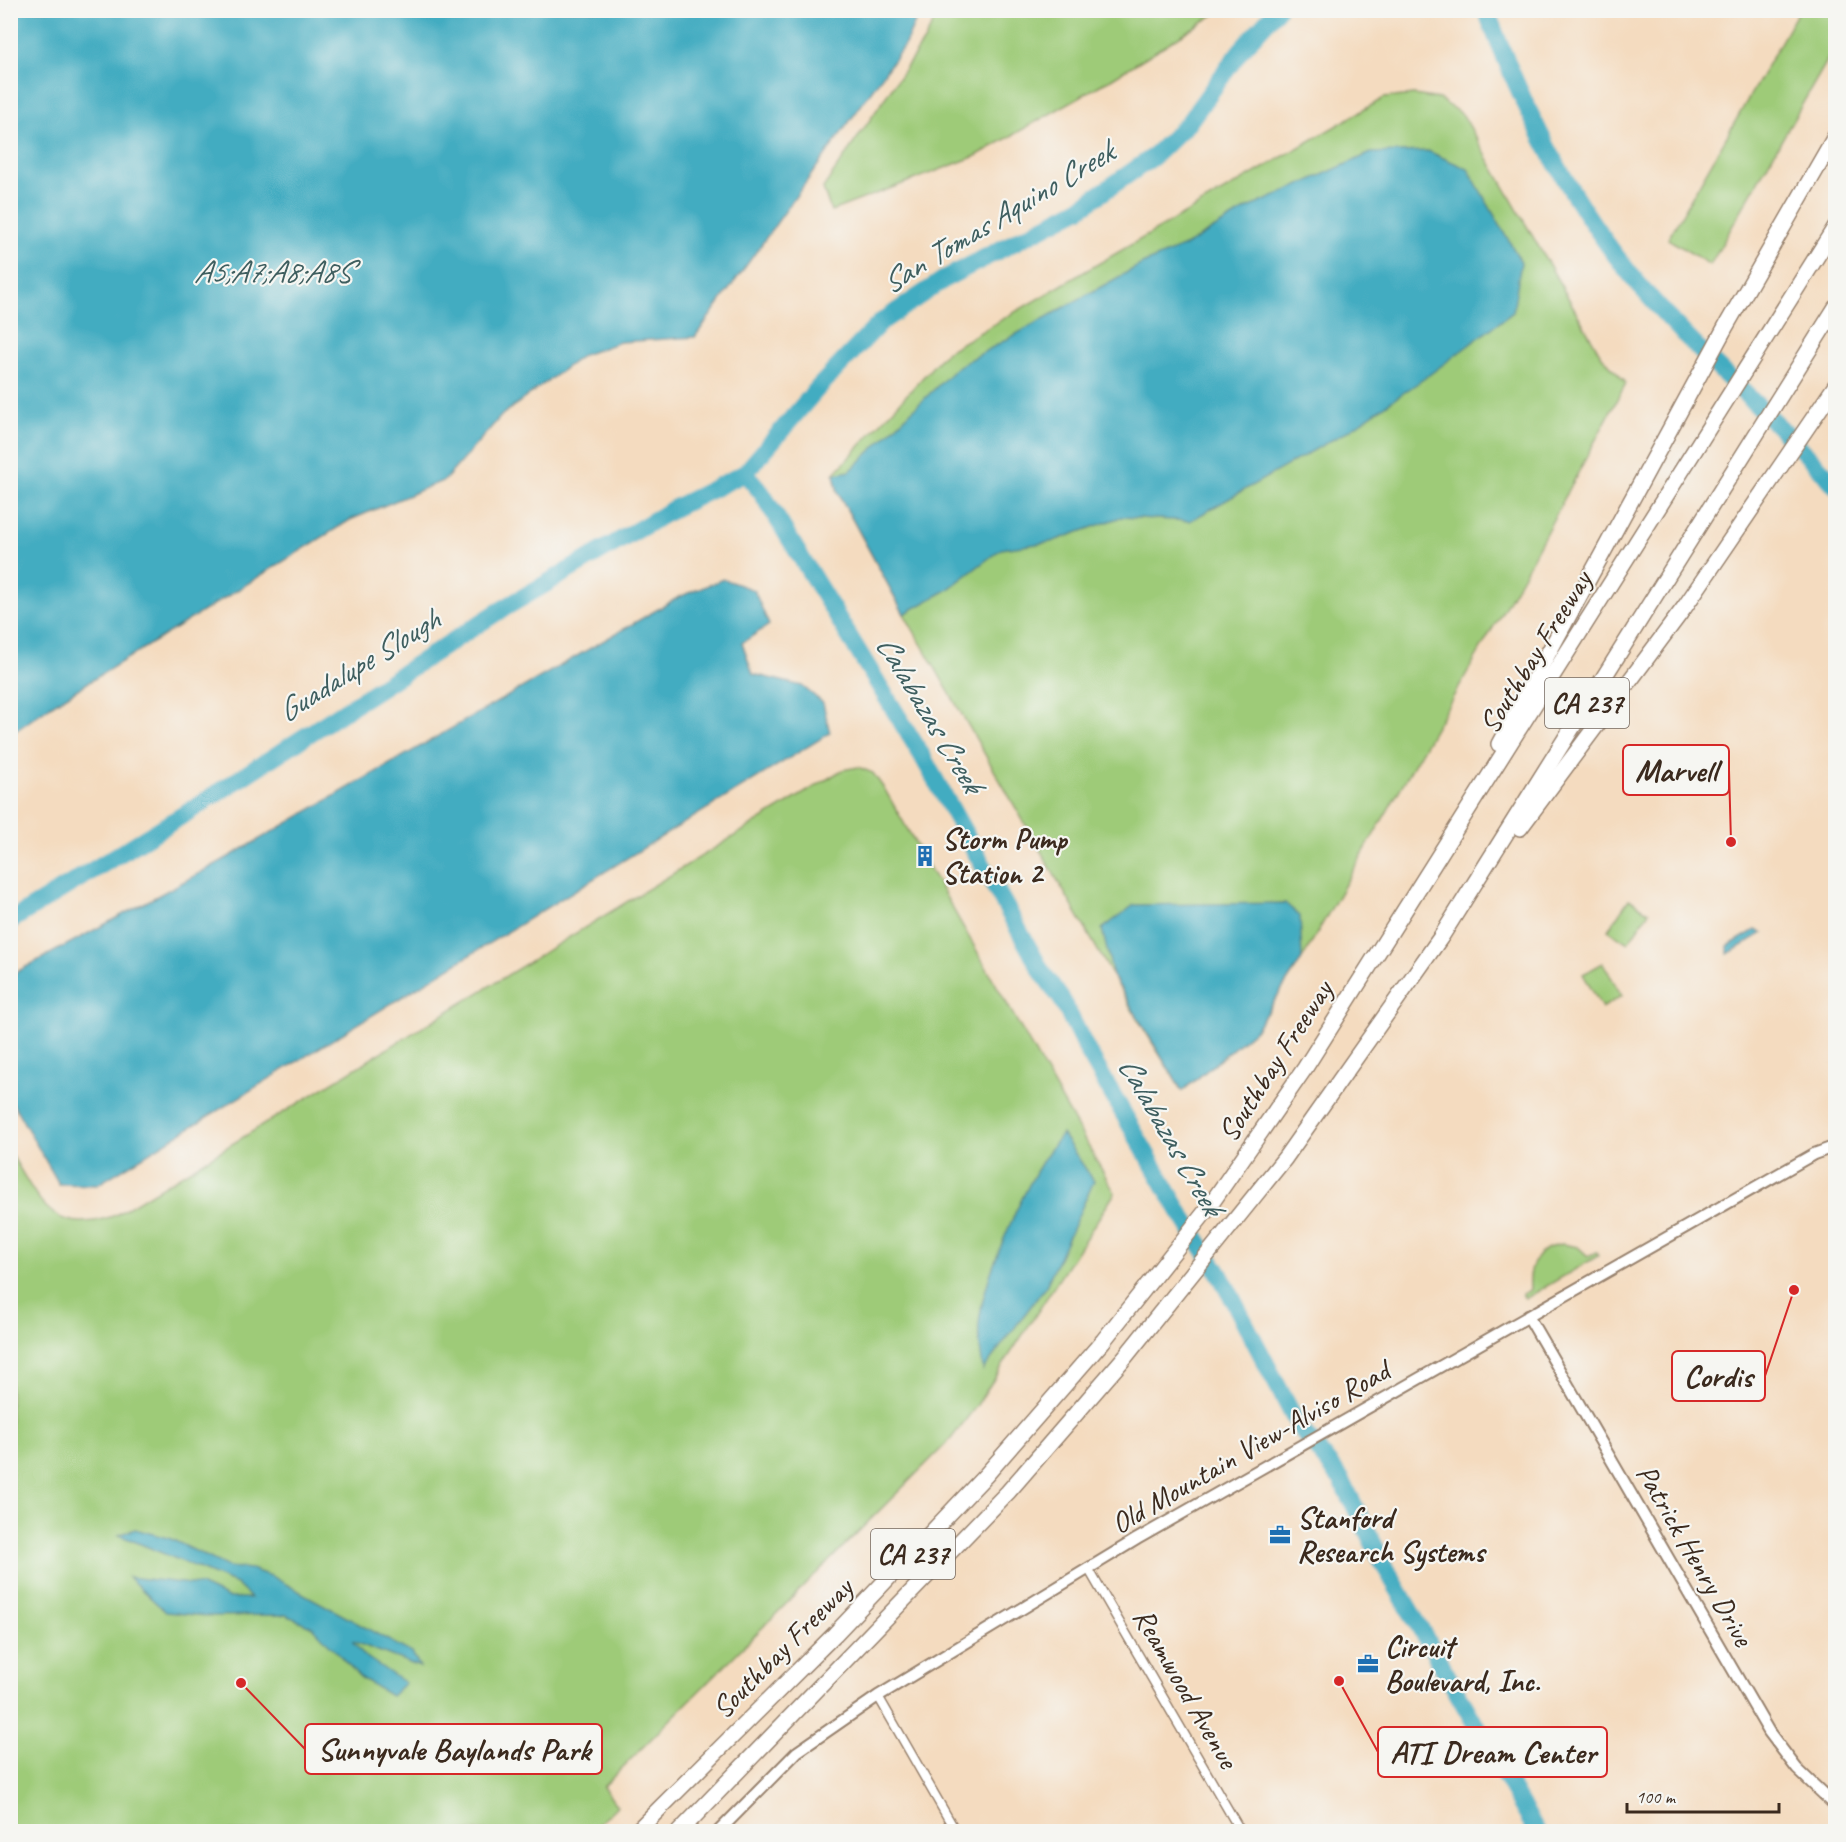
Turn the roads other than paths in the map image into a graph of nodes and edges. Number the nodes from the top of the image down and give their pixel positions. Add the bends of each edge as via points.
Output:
1 (1836, 135) edge
2 (1836, 226) edge
3 (1836, 307) edge
4 (1836, 384) edge
5 (1450, 837) junction
6 (1441, 937) junction
7 (1836, 1146) edge
8 (1528, 1317) junction
9 (1088, 1568) junction
10 (878, 1696) junction
11 (1836, 1806) edge
12 (636, 1832) edge
13 (679, 1832) edge
14 (718, 1832) edge
15 (956, 1832) edge
16 (1241, 1832) edge

1 - 5 highway via 1726,326
2 - 5 highway, Southbay Freeway / CA 237
3 - 6 highway, Southbay Freeway / CA 237
4 - 6 highway via 1684,608
5 - 12 highway, Southbay Freeway / CA 237 via 1305,1068 1206,1211 1103,1341 931,1536
6 - 13 highway, Southbay Freeway / CA 237 via 1285,1158 1125,1357 1008,1492
7 - 8 street, Old Mountain View-Alviso Road via 1814,1154
8 - 9 street, Old Mountain View-Alviso Road
8 - 11 street, Patrick Henry Drive via 1769,1731 1797,1769
9 - 10 street, Old Mountain View-Alviso Road
9 - 16 street, Reamwood Avenue
10 - 14 street, Old Mountain View-Alviso Road via 797,1752
10 - 15 street

